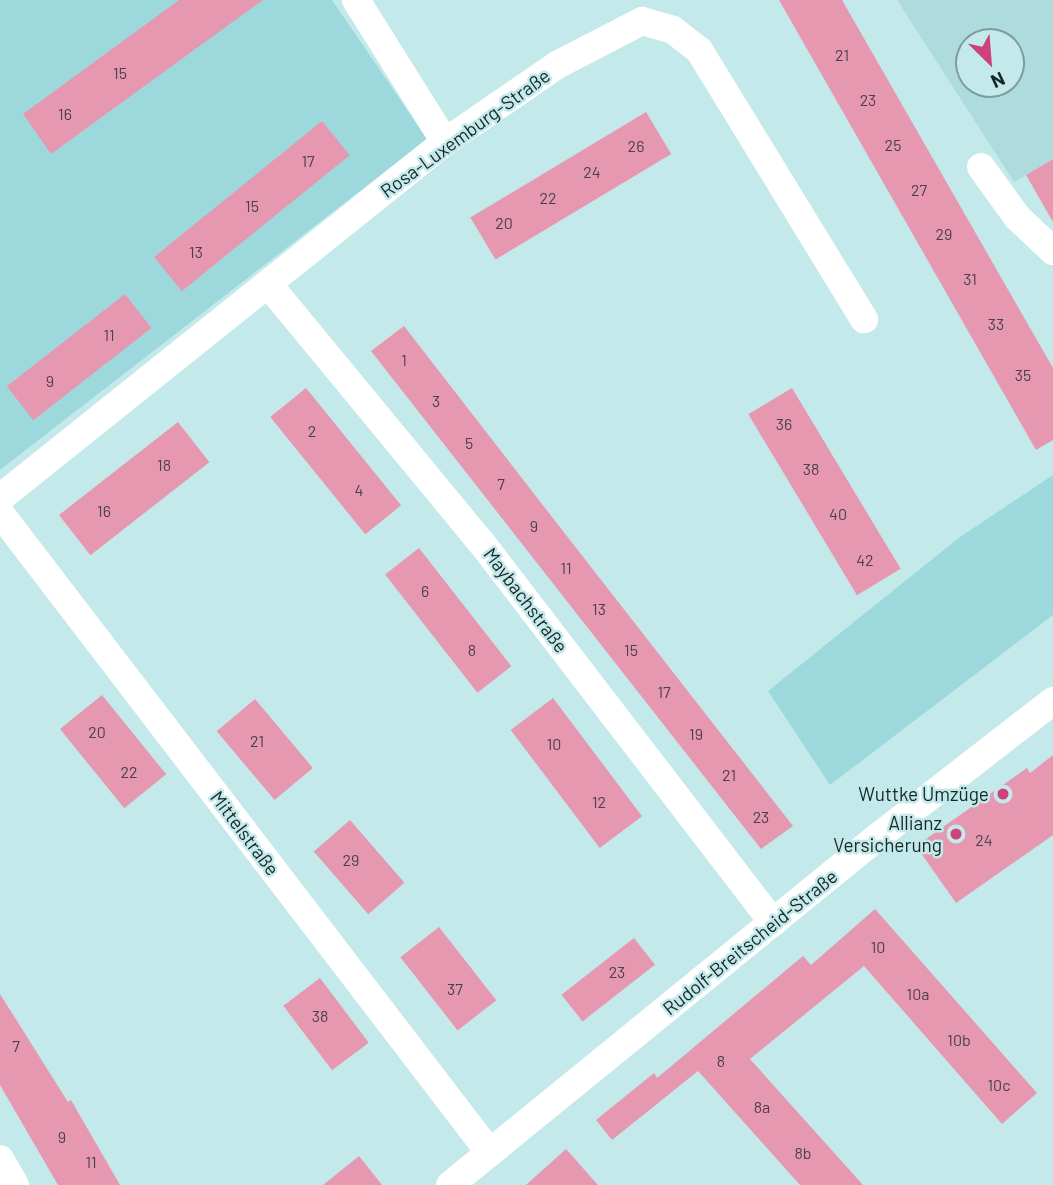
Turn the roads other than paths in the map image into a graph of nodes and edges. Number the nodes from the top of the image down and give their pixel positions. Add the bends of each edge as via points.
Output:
1 (356, 0) edge
2 (445, 142) junction
3 (981, 167) dead end
4 (1053, 251) edge
5 (268, 284) junction
6 (864, 319) dead end
7 (0, 498) edge
8 (0, 513) edge
9 (1053, 701) edge
10 (774, 923) junction
11 (490, 1153) junction
12 (0, 1159) edge
13 (15, 1185) edge
14 (450, 1185) edge

1 - 2 street
2 - 5 street, Rosa-Luxemburg-Straße
2 - 6 street, Rosa-Luxemburg-Straße via 608,35 642,21 673,30 699,50
3 - 4 street via 1017,217
5 - 7 street, Rosa-Luxemburg-Straße
5 - 10 street, Maybachstraße via 481,542
8 - 11 street, Mittelstraße
9 - 10 street, Rudolf-Breitscheid-Straße
10 - 11 street, Rudolf-Breitscheid-Straße
11 - 14 street, Rudolf-Breitscheid-Straße
12 - 13 street

